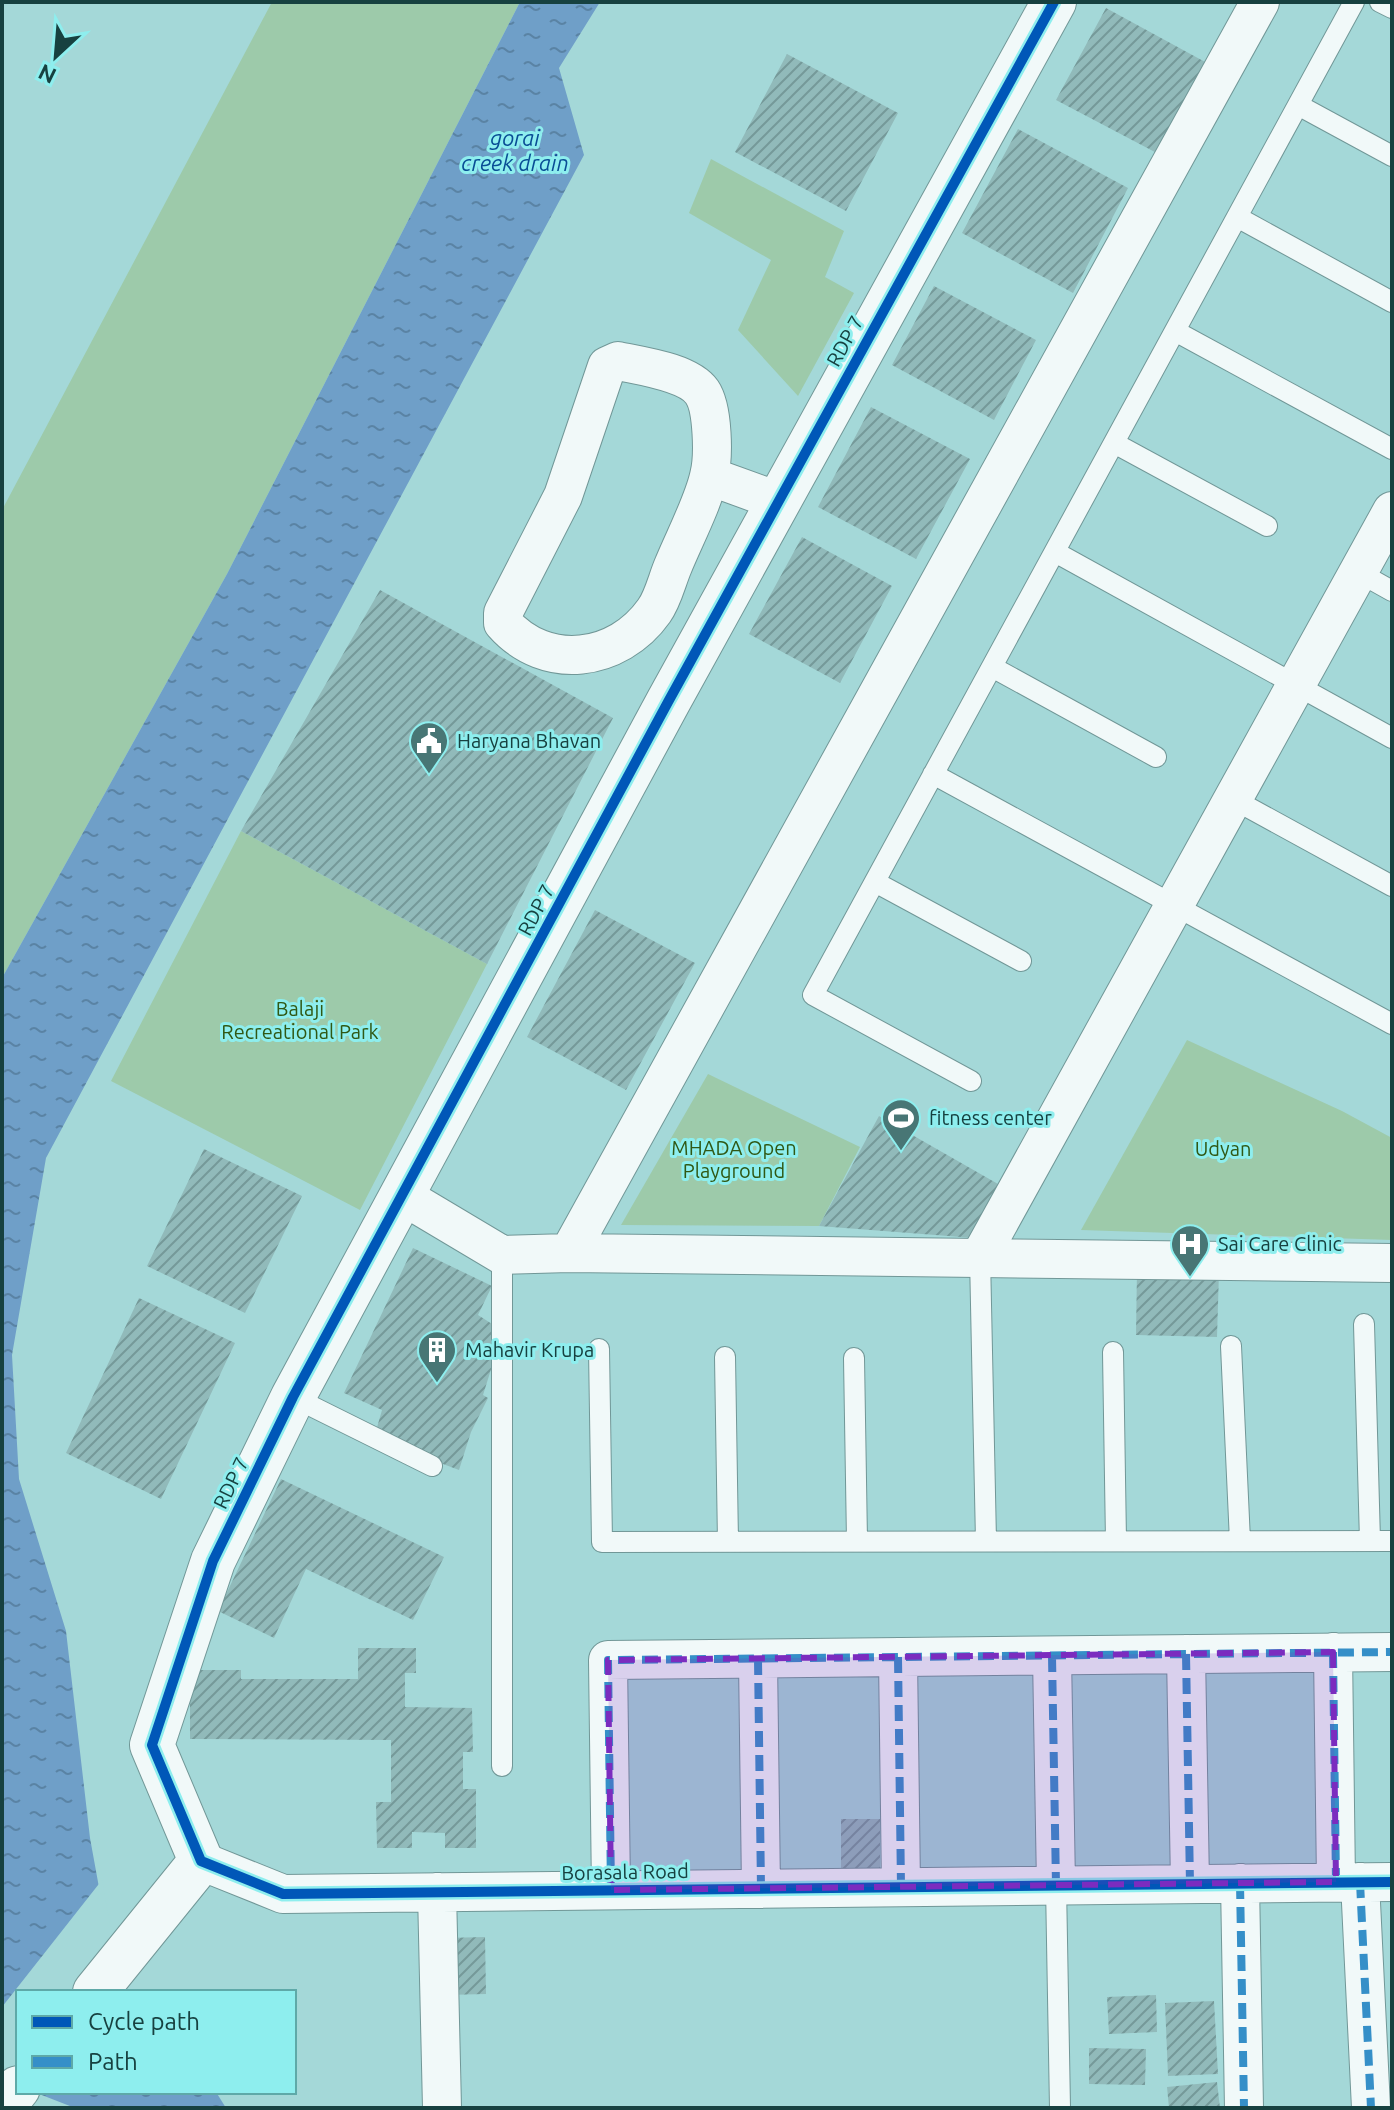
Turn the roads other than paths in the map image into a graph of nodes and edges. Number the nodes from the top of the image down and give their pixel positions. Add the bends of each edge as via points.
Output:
1 (1054, 2) edge
2 (1260, 2) edge
3 (1354, 2) edge
4 (1380, 2) edge
5 (1392, 8) edge
6 (1298, 105) junction
7 (1392, 156) edge
8 (1237, 217) junction
9 (1392, 302) edge
10 (1175, 331) junction
11 (1114, 443) junction
12 (1392, 449) edge
13 (709, 476) junction
14 (778, 501) junction
15 (1392, 511) edge
16 (1267, 526) dead end
17 (1055, 552) junction
18 (1358, 572) junction
19 (1392, 591) edge
20 (655, 610) junction
21 (704, 636) junction
22 (992, 667) junction
23 (1296, 685) junction
24 (1392, 738) edge
25 (1156, 757) dead end
26 (933, 774) junction
27 (1233, 799) junction
28 (875, 882) junction
29 (1392, 886) edge
30 (1174, 906) junction
31 (1021, 961) dead end
32 (1392, 1024) edge
33 (971, 1081) dead end
34 (403, 1196) junction
35 (569, 1253) junction
36 (502, 1255) junction
37 (980, 1257) junction
38 (1392, 1263) edge
39 (1364, 1324) dead end
40 (1231, 1346) dead end
41 (599, 1349) dead end
42 (1113, 1352) dead end
43 (725, 1357) dead end
44 (854, 1358) dead end
45 (293, 1397) junction
46 (432, 1466) dead end
47 (857, 1541) junction
48 (986, 1541) junction
49 (1116, 1541) junction
50 (1240, 1541) junction
51 (1370, 1541) junction
52 (1392, 1541) edge
53 (728, 1542) junction
54 (1333, 1652) junction
55 (1392, 1652) edge
56 (1186, 1654) junction
57 (1052, 1656) junction
58 (898, 1657) junction
59 (758, 1659) junction
60 (502, 1766) dead end
61 (192, 1871) junction
62 (1363, 1882) edge
63 (1240, 1883) junction
64 (1190, 1884) junction
65 (1056, 1885) junction
66 (901, 1887) junction
67 (761, 1889) junction
68 (611, 1890) junction
69 (437, 1892) junction
70 (97, 1990) edge
71 (16, 2090) edge
72 (2, 2108) edge
73 (442, 2108) edge
74 (1060, 2108) edge
75 (1244, 2108) edge
76 (1371, 2108) edge

1 - 14 street, RDP 7
2 - 35 street
3 - 6 lane
4 - 5 lane
6 - 7 lane
6 - 8 lane
8 - 9 lane
8 - 10 lane
10 - 11 lane
10 - 12 lane
11 - 16 lane
11 - 17 lane
13 - 14 street
13 - 20 street
13 - 20 street via 712,446 703,393 663,371 618,361 607,366 563,496 503,613 503,623 544,652 565,656 618,645
14 - 21 street, RDP 7
15 - 18 street
17 - 22 lane
17 - 23 lane
18 - 19 lane
18 - 23 street
20 - 21 street
21 - 34 street, RDP 7
22 - 25 lane
22 - 26 lane
23 - 24 lane
23 - 27 street
26 - 28 lane
26 - 30 lane
27 - 29 lane
27 - 30 street
28 - 31 lane
28 - 33 lane via 813,995
30 - 32 lane
30 - 37 street
34 - 36 street
34 - 45 street, RDP 7
35 - 36 street
35 - 37 street
36 - 60 lane
37 - 38 street
37 - 48 lane
39 - 51 lane
40 - 50 lane
41 - 53 lane via 602,1542
42 - 49 lane
43 - 53 lane
44 - 47 lane
45 - 46 lane
45 - 61 street, RDP 7 via 213,1561 152,1745
47 - 48 lane
47 - 53 lane
48 - 49 lane
49 - 50 lane
50 - 51 lane
51 - 52 lane
54 - 55 street
54 - 56 street
54 - 62 street
56 - 57 street
56 - 64 street
57 - 58 street
57 - 65 street
58 - 59 street
58 - 66 street
59 - 67 street
59 - 68 street via 608,1660
61 - 69 street, Borasala Road via 283,1894
61 - 70 street
62 - 63 street, Borasala Road
62 - 76 street
63 - 64 street, Borasala Road
63 - 75 street
64 - 65 street, Borasala Road
65 - 66 street, Borasala Road
65 - 74 lane
66 - 67 street, Borasala Road
67 - 68 street, Borasala Road
68 - 69 street, Borasala Road
69 - 73 street
71 - 72 street

